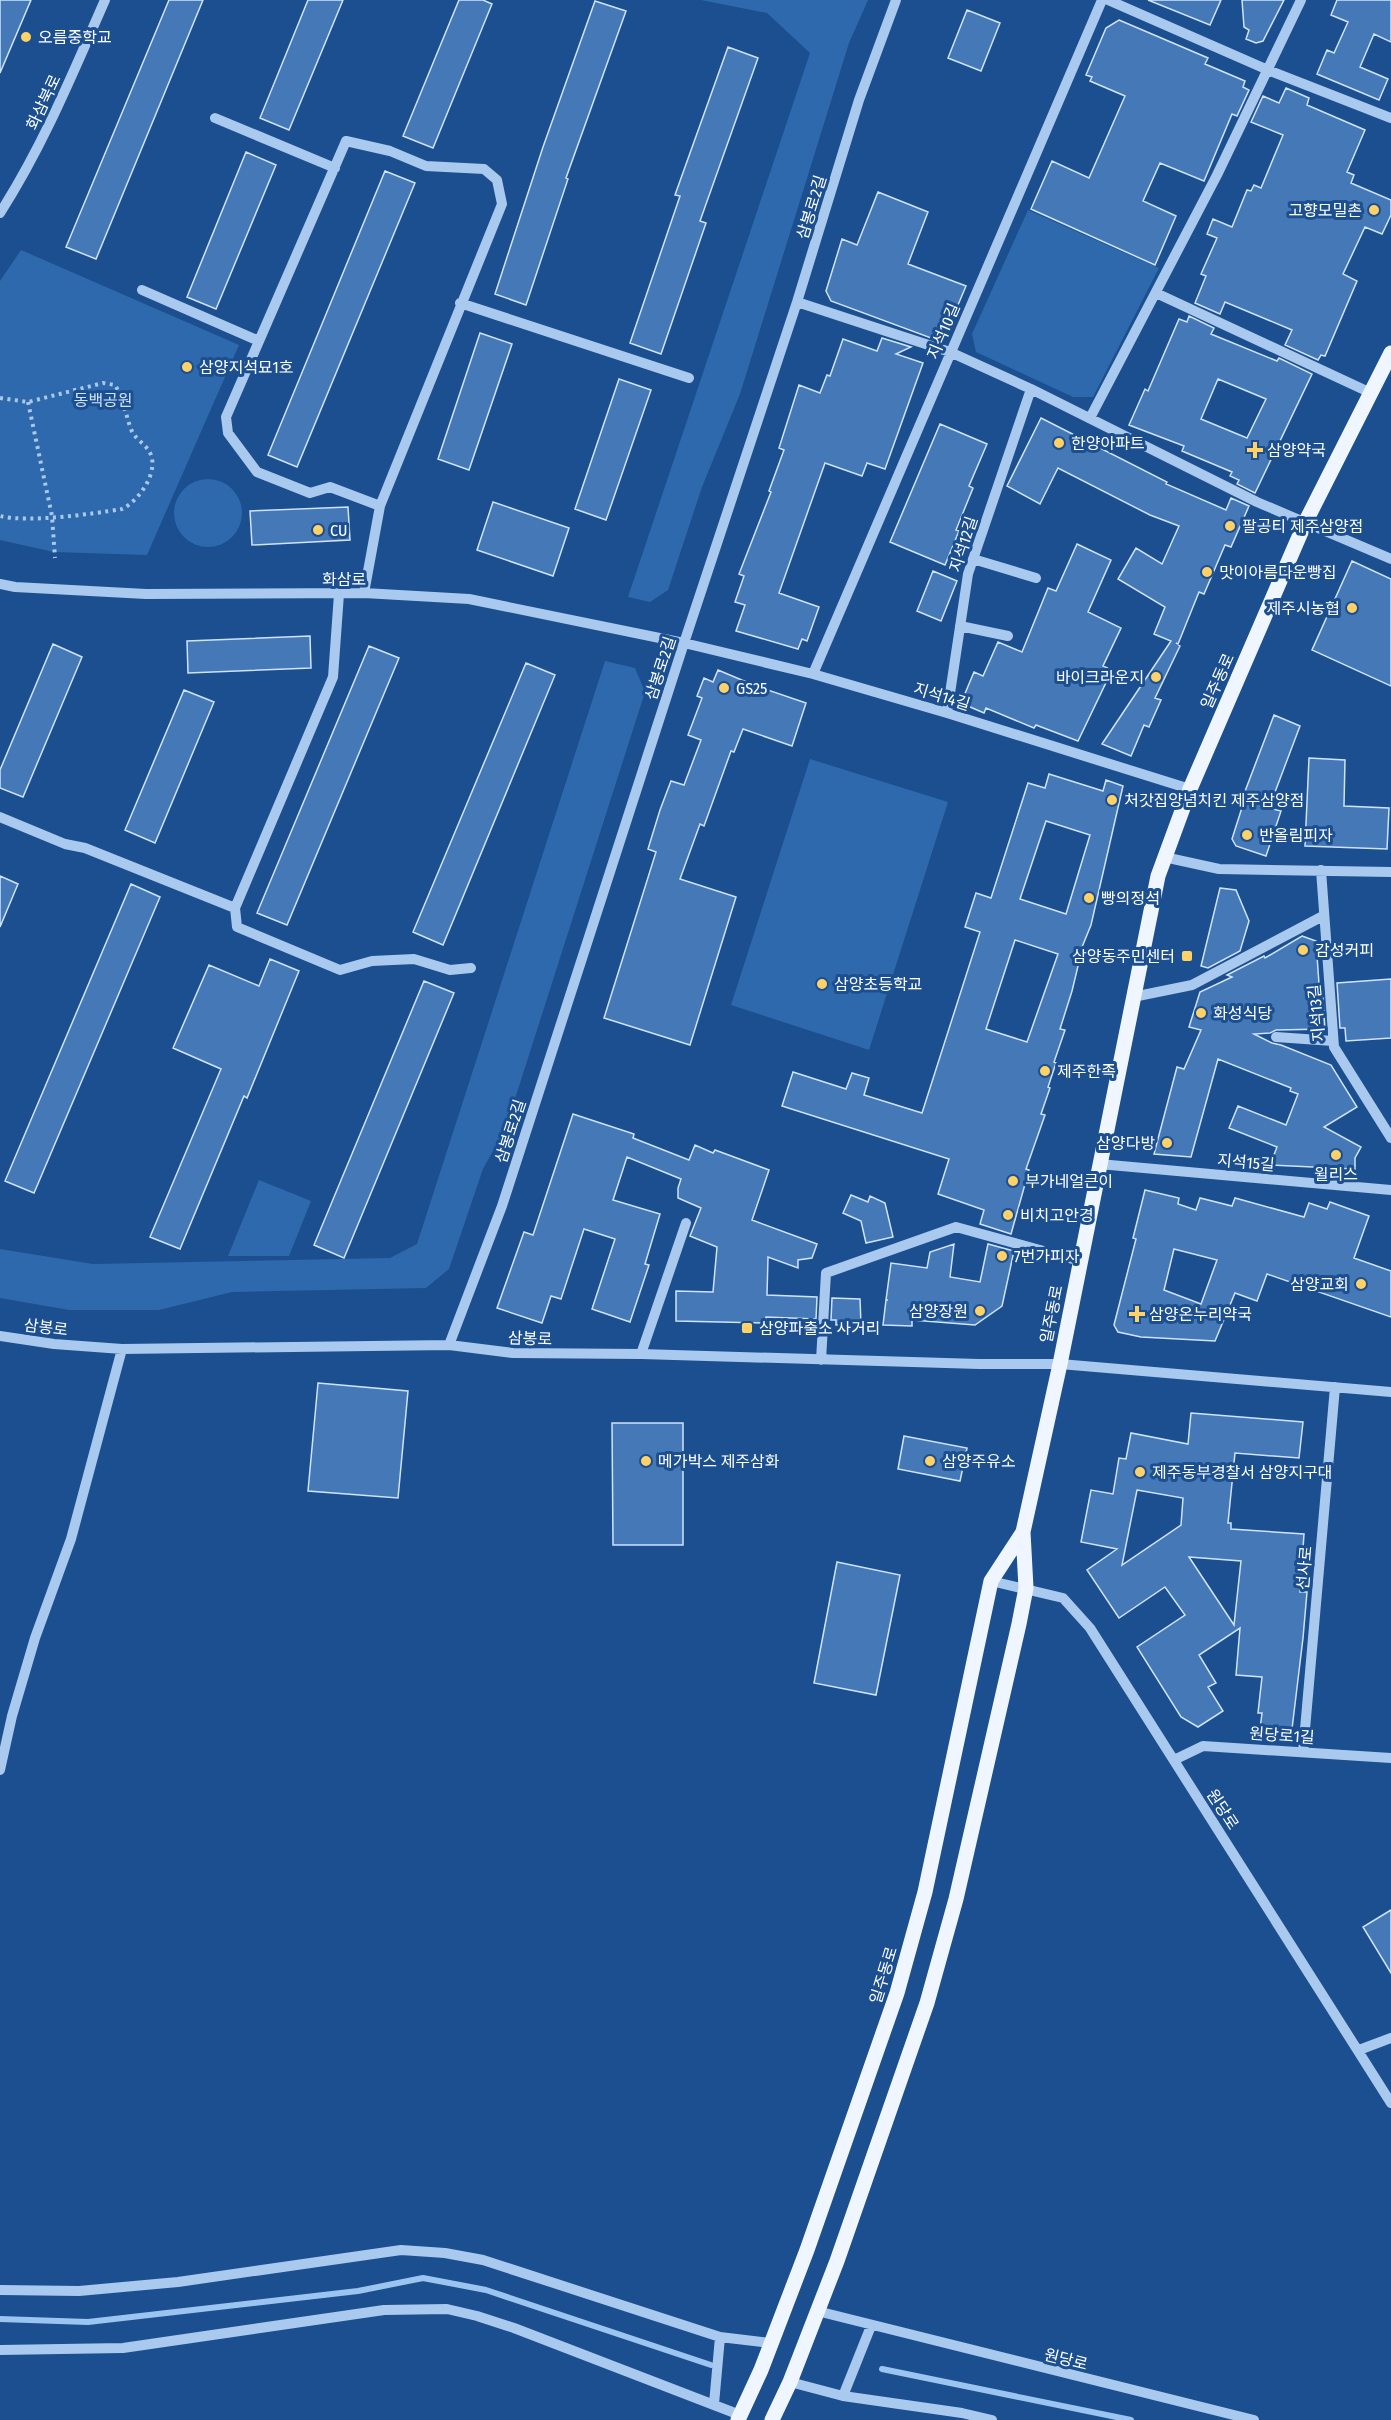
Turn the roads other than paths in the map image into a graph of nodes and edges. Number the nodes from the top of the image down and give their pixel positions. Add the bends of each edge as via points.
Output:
1 (105, 0) edge
2 (896, 0) edge
3 (1102, 0) edge
4 (1108, 0) edge
5 (1301, 0) edge
6 (1268, 70) junction
7 (215, 118) dead end
8 (1391, 118) edge
9 (335, 168) junction
10 (0, 213) edge
11 (142, 290) dead end
12 (1156, 293) junction
13 (797, 302) junction
14 (460, 303) junction
15 (259, 341) junction
16 (951, 352) junction
17 (1391, 353) edge
18 (689, 378) dead end
19 (1031, 389) junction
20 (1371, 393) junction
21 (1090, 418) junction
22 (380, 506) junction
23 (1305, 523) junction
24 (1391, 559) edge
25 (973, 560) junction
26 (1036, 578) dead end
27 (0, 584) edge
28 (364, 593) junction
29 (339, 594) junction
30 (960, 626) junction
31 (1008, 636) dead end
32 (684, 643) junction
33 (813, 674) junction
34 (947, 713) junction
35 (1190, 789) junction
36 (0, 817) edge
37 (1164, 857) junction
38 (1321, 870) junction
39 (1391, 872) edge
40 (234, 908) junction
41 (1323, 916) junction
42 (471, 968) dead end
43 (1133, 997) junction
44 (1276, 1037) dead end
45 (1333, 1041) junction
46 (1391, 1138) edge
47 (1099, 1164) junction
48 (1391, 1190) edge
49 (686, 1222) dead end
50 (1080, 1262) junction
51 (0, 1336) edge
52 (450, 1345) junction
53 (122, 1349) junction
54 (641, 1354) junction
55 (821, 1360) junction
56 (1060, 1364) junction
57 (1335, 1387) junction
58 (1391, 1392) edge
59 (1023, 1532) junction
60 (991, 1581) junction
61 (1026, 1588) junction
62 (1303, 1752) junction
63 (1391, 1758) edge
64 (1174, 1760) junction
65 (0, 1770) edge
66 (1391, 2038) edge
67 (1359, 2050) junction
68 (1391, 2103) edge
69 (0, 2290) edge
70 (817, 2311) junction
71 (871, 2326) junction
72 (720, 2337) junction
73 (771, 2343) junction
74 (0, 2350) edge
75 (790, 2382) junction
76 (843, 2396) junction
77 (714, 2404) junction
78 (739, 2417) edge
79 (772, 2420) edge
80 (992, 2420) edge
81 (1254, 2420) edge

1 - 10 street, 화삼북로 via 48,129
2 - 13 street, 삼봉로2길 via 860,100
3 - 16 street, 지석10길
4 - 6 street
5 - 6 street
6 - 8 street
6 - 12 street
7 - 9 street
9 - 14 street via 346,141 390,151 426,166 484,169 497,180 502,204
9 - 15 street
11 - 15 street
12 - 20 street
12 - 21 street
13 - 16 street
13 - 32 street, 삼봉로2길
14 - 18 street
14 - 22 street
15 - 22 street via 226,417 228,433 257,472 309,493 330,487
16 - 19 street
16 - 33 street, 지석10길
17 - 20 main road, 일주동로
19 - 21 street
19 - 25 street, 지석12길
20 - 23 main road, 일주동로
21 - 23 street
22 - 28 street
23 - 24 street
23 - 35 main road, 일주동로
25 - 26 street
25 - 30 street, 지석12길
27 - 29 street, 화삼로 via 146,594
28 - 29 street, 화삼로
28 - 32 street, 화삼로 via 469,599
29 - 40 street via 333,677
30 - 31 street
30 - 34 street, 지석12길
32 - 33 street, 지석14길
32 - 52 street, 삼봉로2길 via 502,1206
33 - 34 street, 지석14길
34 - 35 street, 지석14길
35 - 37 main road, 일주동로
36 - 40 street
37 - 38 street via 1219,869
37 - 43 main road, 일주동로
38 - 39 street
38 - 41 street, 지석13길
40 - 42 street via 237,927 340,970 372,961 414,959 450,969
41 - 43 street via 1192,985
41 - 45 street, 지석13길
43 - 47 main road, 일주동로
44 - 45 street
45 - 46 street, 지석13길
47 - 48 street, 지석15길
47 - 50 main road, 일주동로
49 - 54 street
50 - 55 street via 956,1227 826,1273
50 - 56 main road, 일주동로
51 - 53 street, 삼봉로
52 - 53 street, 삼봉로
52 - 54 street, 삼봉로 via 513,1353
53 - 65 street via 71,1539 35,1638
54 - 55 street, 삼봉로
55 - 56 street, 삼봉로
56 - 57 street
56 - 59 main road, 일주동로
57 - 58 street
57 - 62 street, 선사로
59 - 60 main road, 일주동로
59 - 61 main road, 일주동로
60 - 61 street, 원당로
60 - 73 main road, 일주동로 via 925,1892 897,1994
61 - 64 street, 원당로 via 1063,1598 1090,1628
61 - 70 main road, 일주동로 via 956,1899 927,2003
62 - 63 street, 원당로1길
62 - 64 street, 원당로1길 via 1203,1746
64 - 67 street, 원당로
66 - 67 street
67 - 68 street, 원당로
69 - 72 street via 79,2291 178,2282 401,2250 483,2260
70 - 71 street, 원당로
70 - 75 main road, 일주동로
71 - 76 street
71 - 81 street, 원당로
72 - 73 street
72 - 77 street
73 - 78 main road, 일주동로
74 - 77 street via 123,2348 384,2310 447,2309 514,2328
75 - 76 street
75 - 79 main road, 일주동로
76 - 80 street via 962,2412
77 - 78 street

